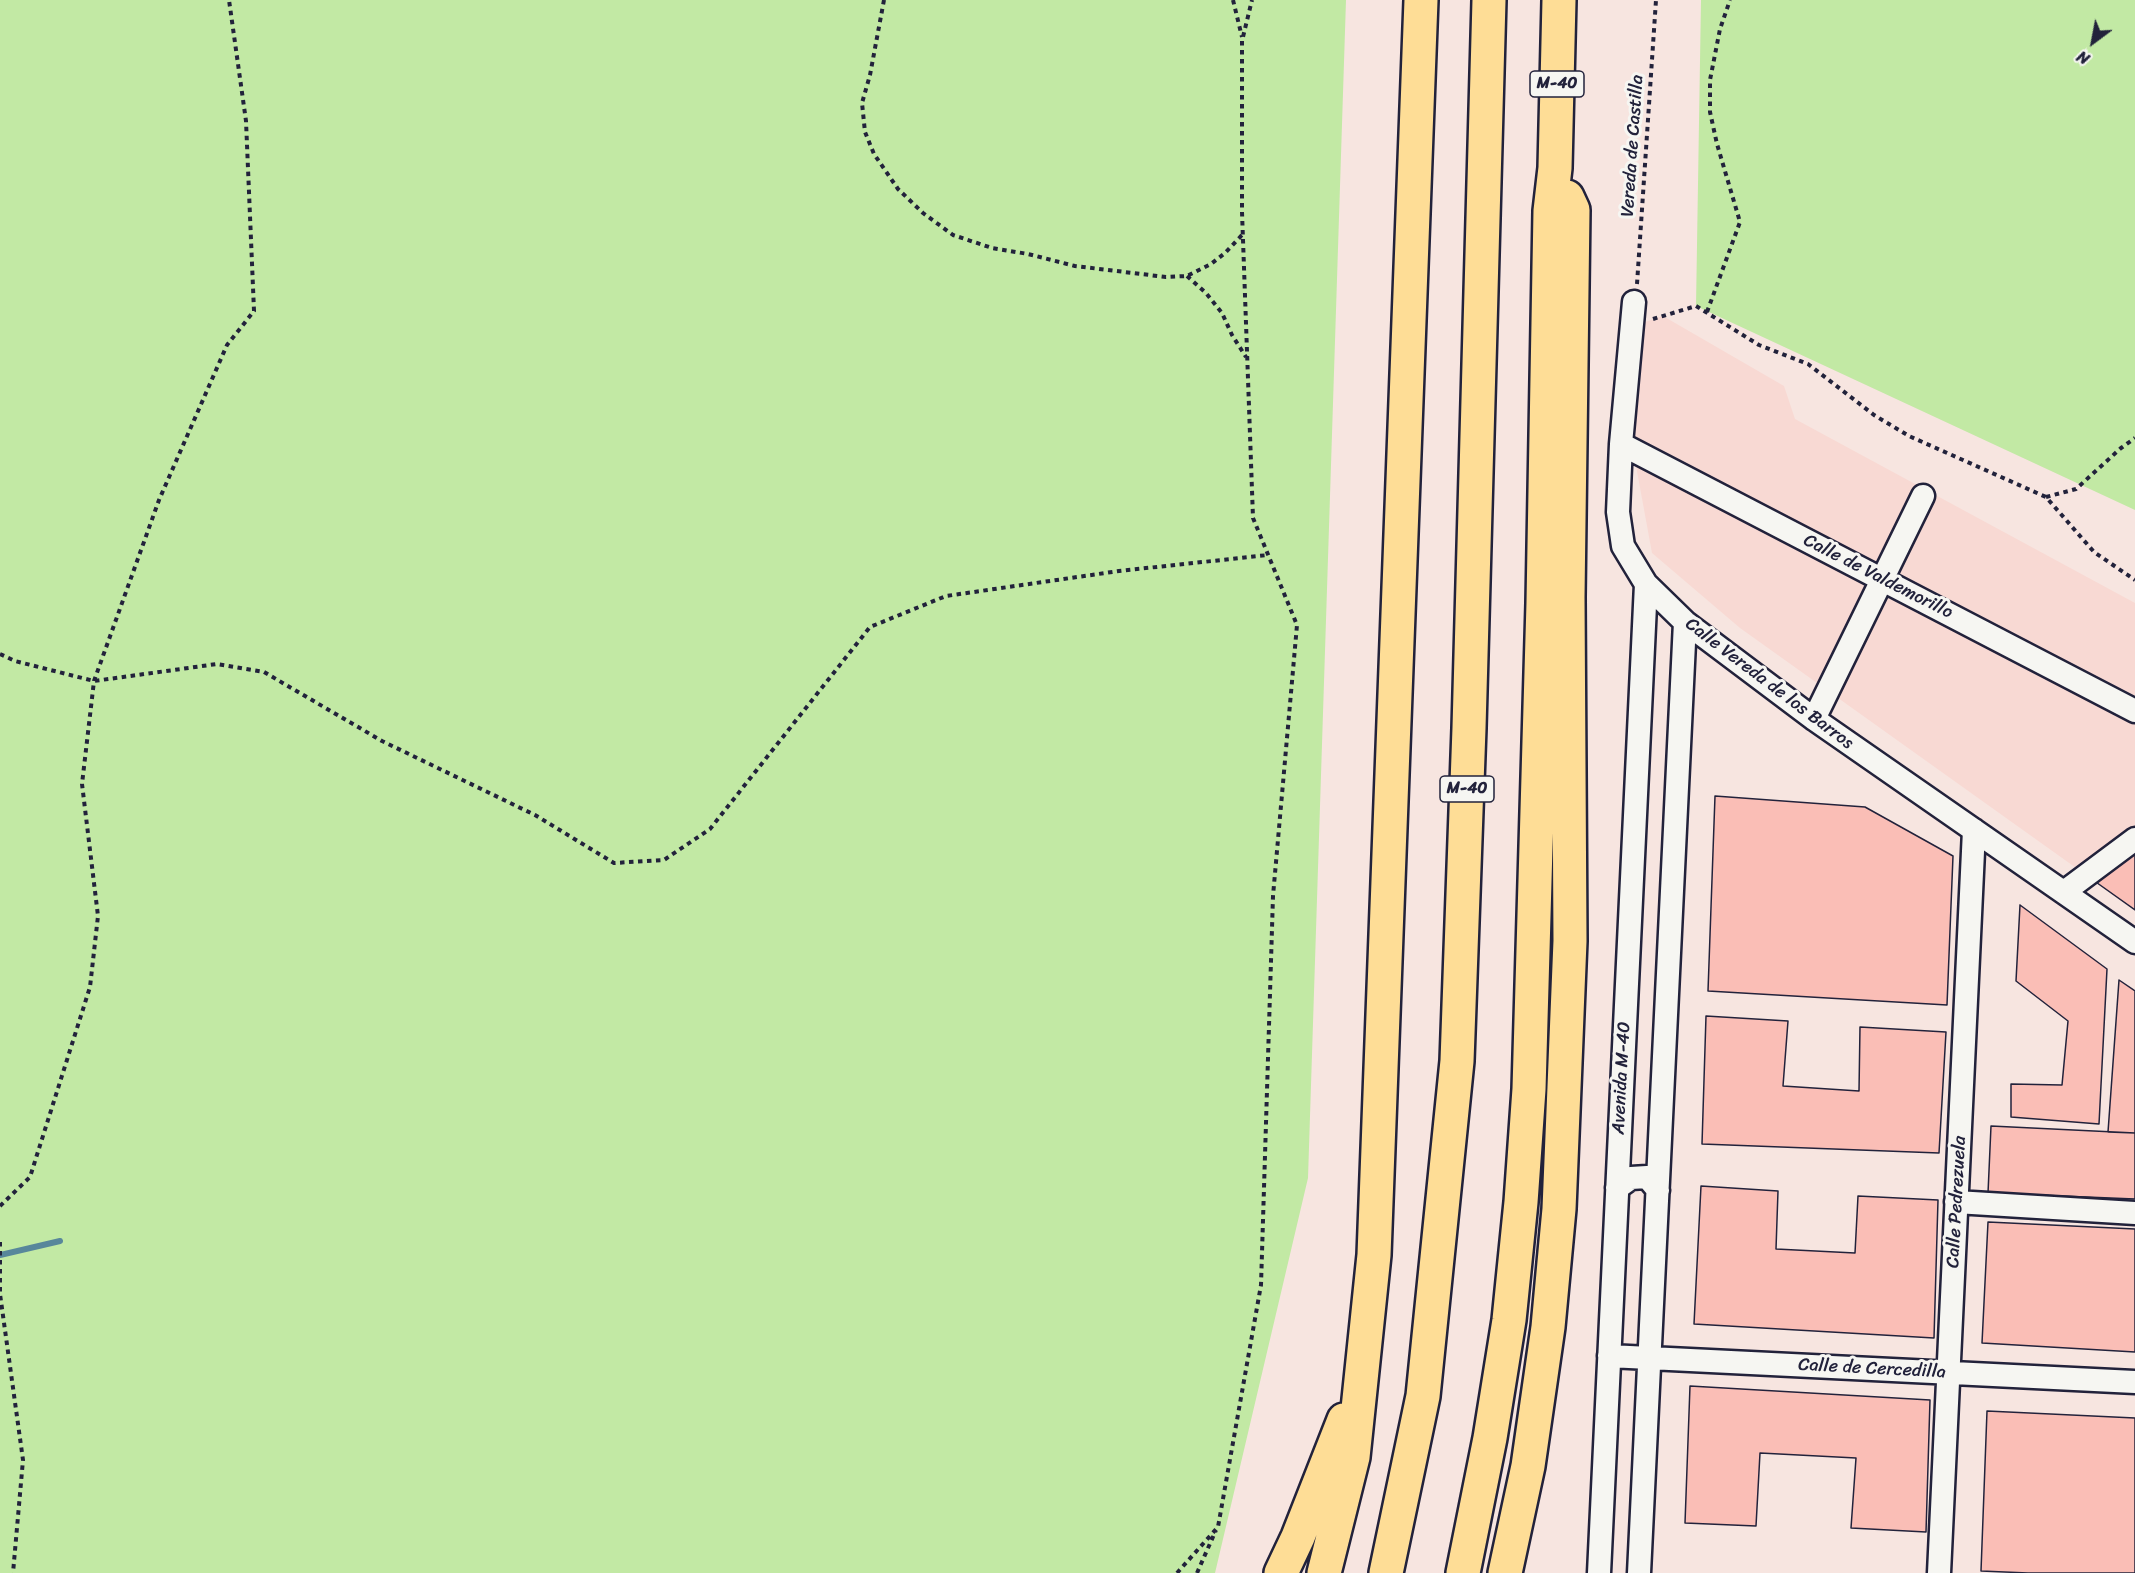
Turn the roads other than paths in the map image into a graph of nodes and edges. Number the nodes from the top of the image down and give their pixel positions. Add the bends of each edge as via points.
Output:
1 (1421, 0) edge
2 (1489, 0) edge
3 (1558, 0) edge
4 (1555, 168) junction
5 (1635, 298) road end
6 (1621, 444) junction
7 (1923, 496) dead end
8 (1882, 580) junction
9 (1646, 584) junction
10 (1685, 622) junction
11 (2135, 711) edge
12 (1814, 719) junction
13 (1974, 830) junction
14 (2135, 839) edge
15 (2064, 892) junction
16 (2135, 942) edge
17 (1617, 1188) junction
18 (1658, 1190) junction
19 (1956, 1202) junction
20 (2135, 1213) edge
21 (1609, 1356) junction
22 (1649, 1358) junction
23 (1948, 1373) junction
24 (1360, 1378) junction
25 (2135, 1382) edge
26 (1641, 1572) edge
27 (1281, 1573) edge
28 (1324, 1573) edge
29 (1386, 1573) edge
30 (1463, 1573) edge
31 (1505, 1573) edge
32 (1599, 1573) edge
33 (1939, 1573) edge

1 - 24 highway via 1374,1255
2 - 29 highway, M-40 via 1457,1061 1423,1396
3 - 4 highway, M-40
4 - 30 highway, M-40 via 1550,211 1529,1089 1509,1320
4 - 31 highway via 1573,210 1569,976 1559,1209 1548,1327 1528,1466
5 - 6 street, Calle Vereda de los Barros
6 - 8 street, Calle de Valdemorillo
6 - 9 street, Calle Vereda de los Barros via 1618,512 1623,546
7 - 8 street
8 - 11 street, Calle de Valdemorillo
8 - 12 street
9 - 10 street, Calle Vereda de los Barros
9 - 17 street, Avenida M-40
10 - 12 street, Calle Vereda de los Barros
10 - 18 street
12 - 13 street, Calle Vereda de los Barros
13 - 15 street, Calle Vereda de los Barros
13 - 19 street, Calle Pedrezuela
14 - 15 street
15 - 16 street, Calle Vereda de los Barros
17 - 18 street via 1631,1178 1647,1177
17 - 21 street, Avenida M-40
18 - 22 street
19 - 20 street
19 - 23 street, Calle Pedrezuela
21 - 22 street, Calle de Cercedilla
21 - 32 street, Avenida M-40
22 - 23 street, Calle de Cercedilla
22 - 26 street
23 - 25 street, Calle de Cercedilla
23 - 33 street, Calle Pedrezuela
24 - 27 highway
24 - 28 highway via 1353,1457

